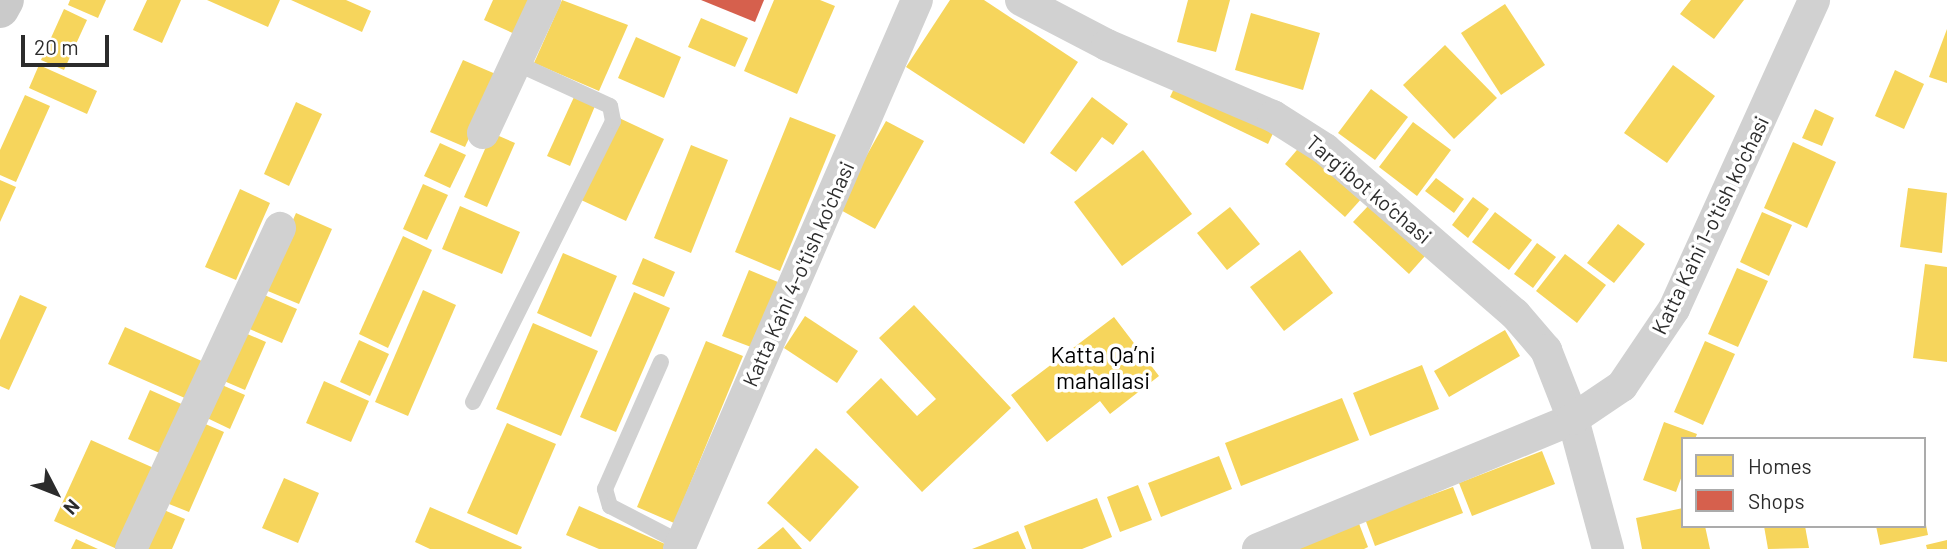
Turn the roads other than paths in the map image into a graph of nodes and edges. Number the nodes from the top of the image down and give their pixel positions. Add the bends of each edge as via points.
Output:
1 (5, 0) edge
2 (545, 0) edge
3 (917, 0) edge
4 (1021, 0) edge
5 (1814, 0) edge
6 (0, 9) edge
7 (516, 62) junction
8 (482, 133) dead end
9 (280, 228) dead end
10 (661, 362) dead end
11 (472, 401) dead end
12 (1573, 419) junction
13 (680, 546) edge
14 (131, 549) edge
15 (1258, 549) edge
16 (1608, 549) edge

1 - 6 street
2 - 7 street
3 - 13 street, Katta Ka'ni 4-o'tish ko'chasi
4 - 12 street, Targ‘ibot ko‘chasi via 1107,45 1273,117 1325,149 1515,314 1546,349
5 - 12 street, Katta Ka'ni 1-o'tish ko'chasi via 1674,309 1630,378
7 - 8 street
7 - 11 lane via 610,106 613,121
9 - 14 street
10 - 13 lane via 604,489 610,506
12 - 15 street, Katta Ka'ni 1-o'tish ko'chasi
12 - 16 street, Targ‘ibot ko‘chasi

